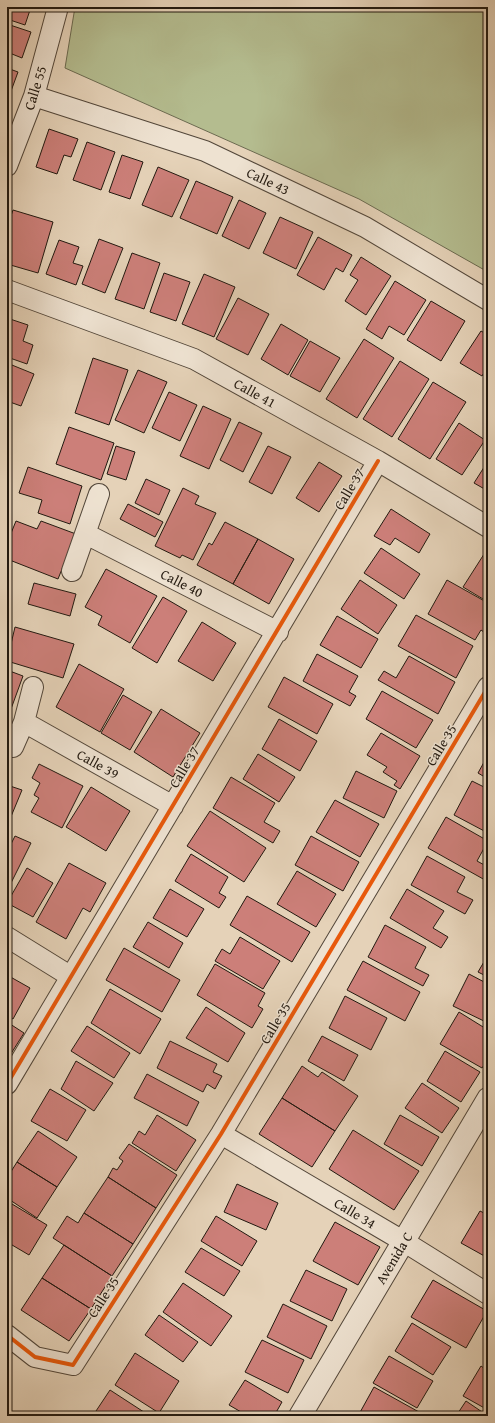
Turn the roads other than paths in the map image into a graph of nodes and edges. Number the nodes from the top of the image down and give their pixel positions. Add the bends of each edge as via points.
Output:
1 (58, 7) edge
2 (34, 96) junction
3 (7, 166) edge
4 (7, 290) edge
5 (488, 300) edge
6 (378, 462) junction
7 (99, 494) dead end
8 (488, 526) edge
9 (86, 534) junction
10 (72, 571) dead end
11 (278, 632) junction
12 (33, 687) dead end
13 (488, 687) edge
14 (24, 722) junction
15 (13, 747) dead end
16 (173, 806) junction
17 (7, 936) edge
18 (70, 976) junction
19 (7, 1084) edge
20 (488, 1100) edge
21 (221, 1134) junction
22 (403, 1241) junction
23 (488, 1294) edge
24 (7, 1335) edge
25 (300, 1416) edge

1 - 2 street, Calle 55
2 - 3 street, Calle 55
2 - 5 street, Calle 43 via 205,152 365,226
4 - 6 street, Calle 41 via 194,359
6 - 8 street, Calle 41
6 - 11 street, Calle 37
7 - 9 street
9 - 10 street
9 - 11 street, Calle 40
11 - 16 street, Calle 37
12 - 14 street
13 - 21 street, Calle 35
14 - 15 street
14 - 16 street, Calle 39
16 - 18 street, Calle 37
17 - 18 street
18 - 19 street, Calle 37
20 - 22 street, Avenida C
21 - 22 street, Calle 34
21 - 24 street, Calle 35 via 73,1365 35,1357
22 - 23 street, Calle 34
22 - 25 street, Avenida C

